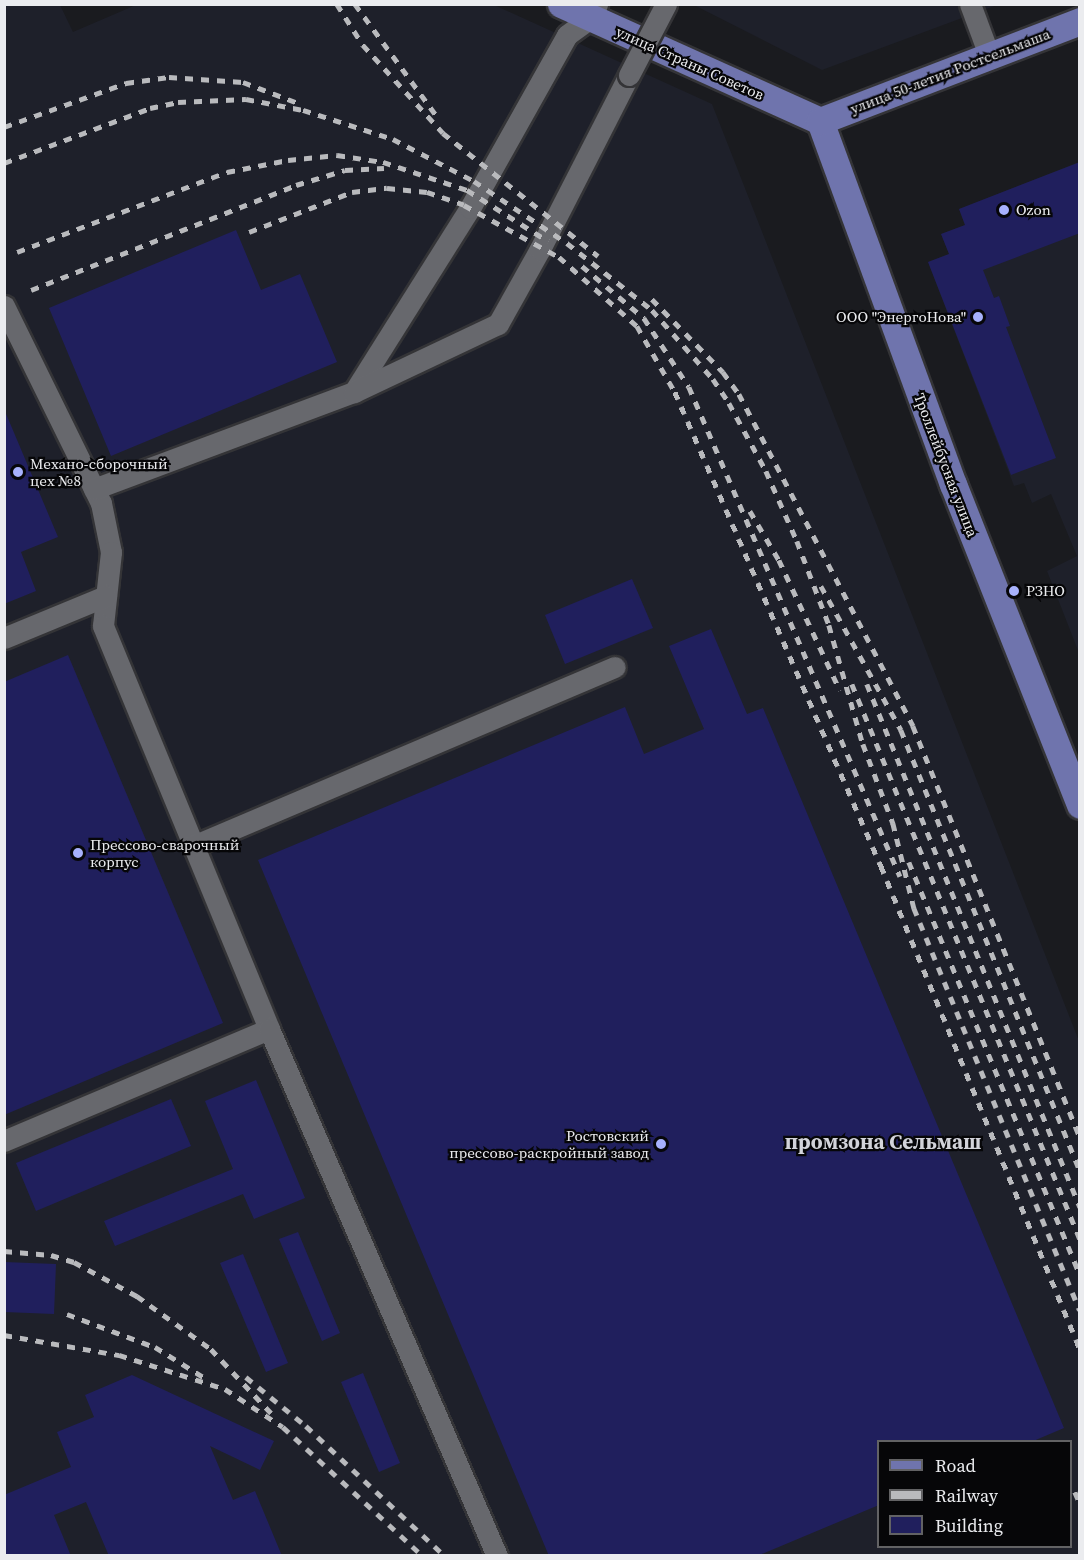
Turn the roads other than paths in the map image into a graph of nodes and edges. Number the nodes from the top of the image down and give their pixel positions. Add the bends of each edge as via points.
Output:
1 (561, 4) edge
2 (666, 4) edge
3 (970, 4) edge
4 (593, 11) edge
5 (1080, 21) edge
6 (988, 55) junction
7 (820, 121) junction
8 (4, 306) edge
9 (354, 392) junction
10 (94, 489) junction
11 (106, 596) junction
12 (4, 638) edge
13 (615, 667) dead end
14 (1080, 806) edge
15 (193, 846) junction
16 (269, 1029) junction
17 (4, 1141) edge
18 (497, 1556) edge

1 - 4 main road, улица Страны Советов
2 - 9 lane, bridge via 498,324
3 - 6 lane
4 - 7 main road, улица Страны Советов
4 - 9 lane via 567,35 470,208
5 - 6 main road, улица 50-летия Ростсельмаша
6 - 7 main road, улица 50-летия Ростсельмаша
7 - 14 main road, Троллейбусная улица via 953,484
8 - 10 lane
9 - 10 lane
10 - 11 lane via 111,552
11 - 12 lane
11 - 15 lane via 103,626
13 - 15 lane
15 - 16 lane
16 - 17 lane
16 - 18 lane

